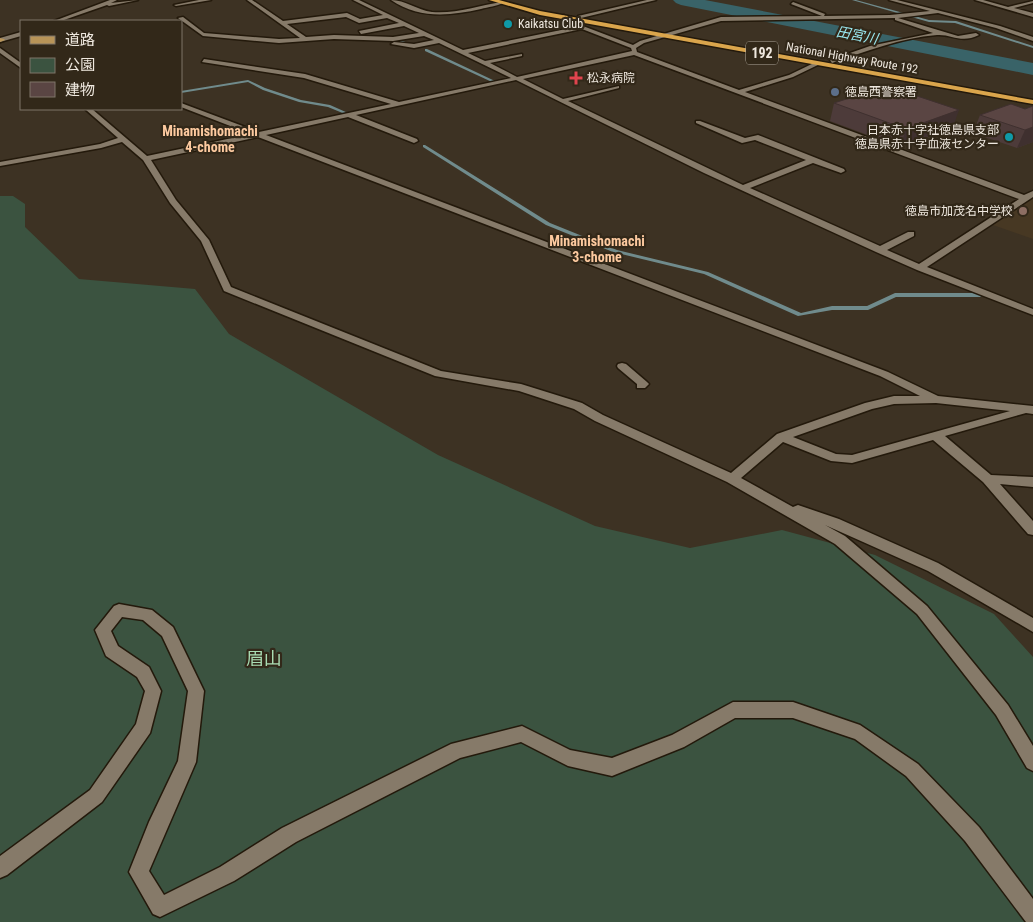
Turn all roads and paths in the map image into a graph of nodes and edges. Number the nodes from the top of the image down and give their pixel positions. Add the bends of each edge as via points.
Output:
1 (115, 0) edge
2 (136, 0) edge
3 (209, 0) edge
4 (250, 0) edge
5 (355, 0) edge
6 (393, 0) edge
7 (492, 0) edge
8 (654, 0) edge
9 (891, 0) edge
10 (909, 0) edge
11 (977, 0) edge
12 (503, 2) edge
13 (899, 2) junction
14 (1033, 2) edge
15 (192, 3) junction
16 (793, 3) dead end
17 (176, 5) dead end
18 (199, 6) dead end
19 (97, 8) junction
20 (1007, 8) junction
21 (937, 12) junction
22 (1033, 15) edge
23 (388, 16) junction
24 (581, 16) junction
25 (564, 17) junction
26 (890, 17) junction
27 (181, 18) dead end
28 (827, 18) junction
29 (60, 20) edge
30 (282, 23) junction
31 (405, 24) junction
32 (580, 28) junction
33 (378, 29) junction
34 (1025, 29) dead end
35 (1010, 31) junction
36 (360, 32) dead end
37 (676, 33) junction
38 (940, 33) junction
39 (20, 34) edge
40 (298, 34) junction
41 (425, 34) junction
42 (976, 35) dead end
43 (387, 36) dead end
44 (665, 36) junction
45 (276, 38) dead end
46 (306, 39) junction
47 (1033, 39) edge
48 (1, 40) edge
49 (440, 41) junction
50 (18, 43) dead end
51 (352, 43) dead end
52 (0, 50) edge
53 (633, 50) junction
54 (462, 52) junction
55 (520, 54) dead end
56 (204, 61) dead end
57 (832, 61) junction
58 (482, 62) junction
59 (818, 63) junction
60 (20, 65) edge
61 (516, 79) junction
62 (617, 87) dead end
63 (738, 92) junction
64 (1033, 97) edge
65 (561, 101) junction
66 (1033, 102) edge
67 (400, 104) junction
68 (182, 105) edge
69 (89, 110) edge
70 (349, 115) junction
71 (698, 122) dead end
72 (255, 134) junction
73 (124, 139) junction
74 (414, 142) dead end
75 (146, 158) junction
76 (813, 160) junction
77 (0, 164) edge
78 (841, 170) dead end
79 (744, 187) junction
80 (1029, 196) edge
81 (911, 234) dead end
82 (879, 250) junction
83 (920, 268) junction
84 (1033, 312) edge
85 (622, 366) dead end
86 (641, 386) dead end
87 (936, 399) junction
88 (1031, 410) edge
89 (935, 436) junction
90 (781, 438) junction
91 (732, 479) junction
92 (988, 479) junction
93 (1033, 482) edge
94 (759, 495) junction
95 (1033, 530) edge
96 (1033, 626) edge
97 (1033, 762) edge
98 (0, 868) edge
99 (1033, 915) edge

1 - 19 street
2 - 19 street
3 - 15 street
4 - 30 street
5 - 23 street
6 - 12 street via 428,13
7 - 12 highway, National Highway Route 192 / 192
8 - 24 street
9 - 13 street
10 - 13 street
11 - 20 street
12 - 24 highway, National Highway Route 192 / 192
12 - 25 highway, National Highway Route 192 / 192
13 - 21 street
14 - 20 street
15 - 17 street
15 - 18 street
16 - 28 street
19 - 29 street
20 - 22 street
21 - 26 street
21 - 35 street
23 - 30 street via 358,21 347,15
23 - 31 street
24 - 37 highway, National Highway Route 192 / 192
25 - 32 street via 565,21
25 - 44 highway, National Highway Route 192 / 192
26 - 28 street
26 - 38 street
27 - 46 street via 203,34
28 - 37 street via 721,19
30 - 40 street
31 - 33 street
31 - 41 street
32 - 53 street
32 - 54 street
33 - 36 street
33 - 43 street
34 - 35 street
35 - 47 street
37 - 44 street
37 - 57 highway, National Highway Route 192 / 192
38 - 42 street via 958,38
38 - 57 street via 891,41
39 - 48 street
40 - 45 street
40 - 46 street
41 - 46 street via 393,39
41 - 49 street
44 - 53 street
44 - 59 highway, National Highway Route 192 / 192
48 - 50 street
49 - 51 street via 414,46
49 - 54 street
52 - 60 street
53 - 61 street
53 - 63 street
54 - 58 street
55 - 58 street
56 - 67 street via 305,76
57 - 64 highway, National Highway Route 192 / 192
58 - 61 street
59 - 63 street via 791,76
59 - 66 highway, National Highway Route 192 / 192
61 - 65 street
61 - 67 street
62 - 65 street
63 - 80 street
65 - 79 street
67 - 70 street
68 - 72 street
69 - 73 street
70 - 72 street
70 - 74 street
71 - 76 street via 745,141 755,137
72 - 75 street
72 - 87 street via 884,374
73 - 75 street
73 - 77 street
75 - 91 street via 173,201 205,240 227,289 439,374 522,388 578,406
76 - 78 street
76 - 79 street
79 - 82 street
80 - 83 street
81 - 82 street
82 - 83 street
83 - 84 street
85 - 86 street
87 - 88 street
87 - 90 street via 894,400 869,406
88 - 89 street
89 - 90 street via 852,459 835,458
89 - 92 street
90 - 91 street
91 - 94 street
92 - 93 street
92 - 95 street
94 - 96 street via 834,523 933,567
94 - 97 street via 840,540 922,610 1002,710
98 - 99 street via 96,796 144,727 153,692 143,672 112,651 103,630 120,610 147,614 168,632 196,691 187,762 139,872 160,907 226,874 289,835 457,750 522,734 568,758 612,767 678,741 733,710 793,710 860,733 912,770 972,834

